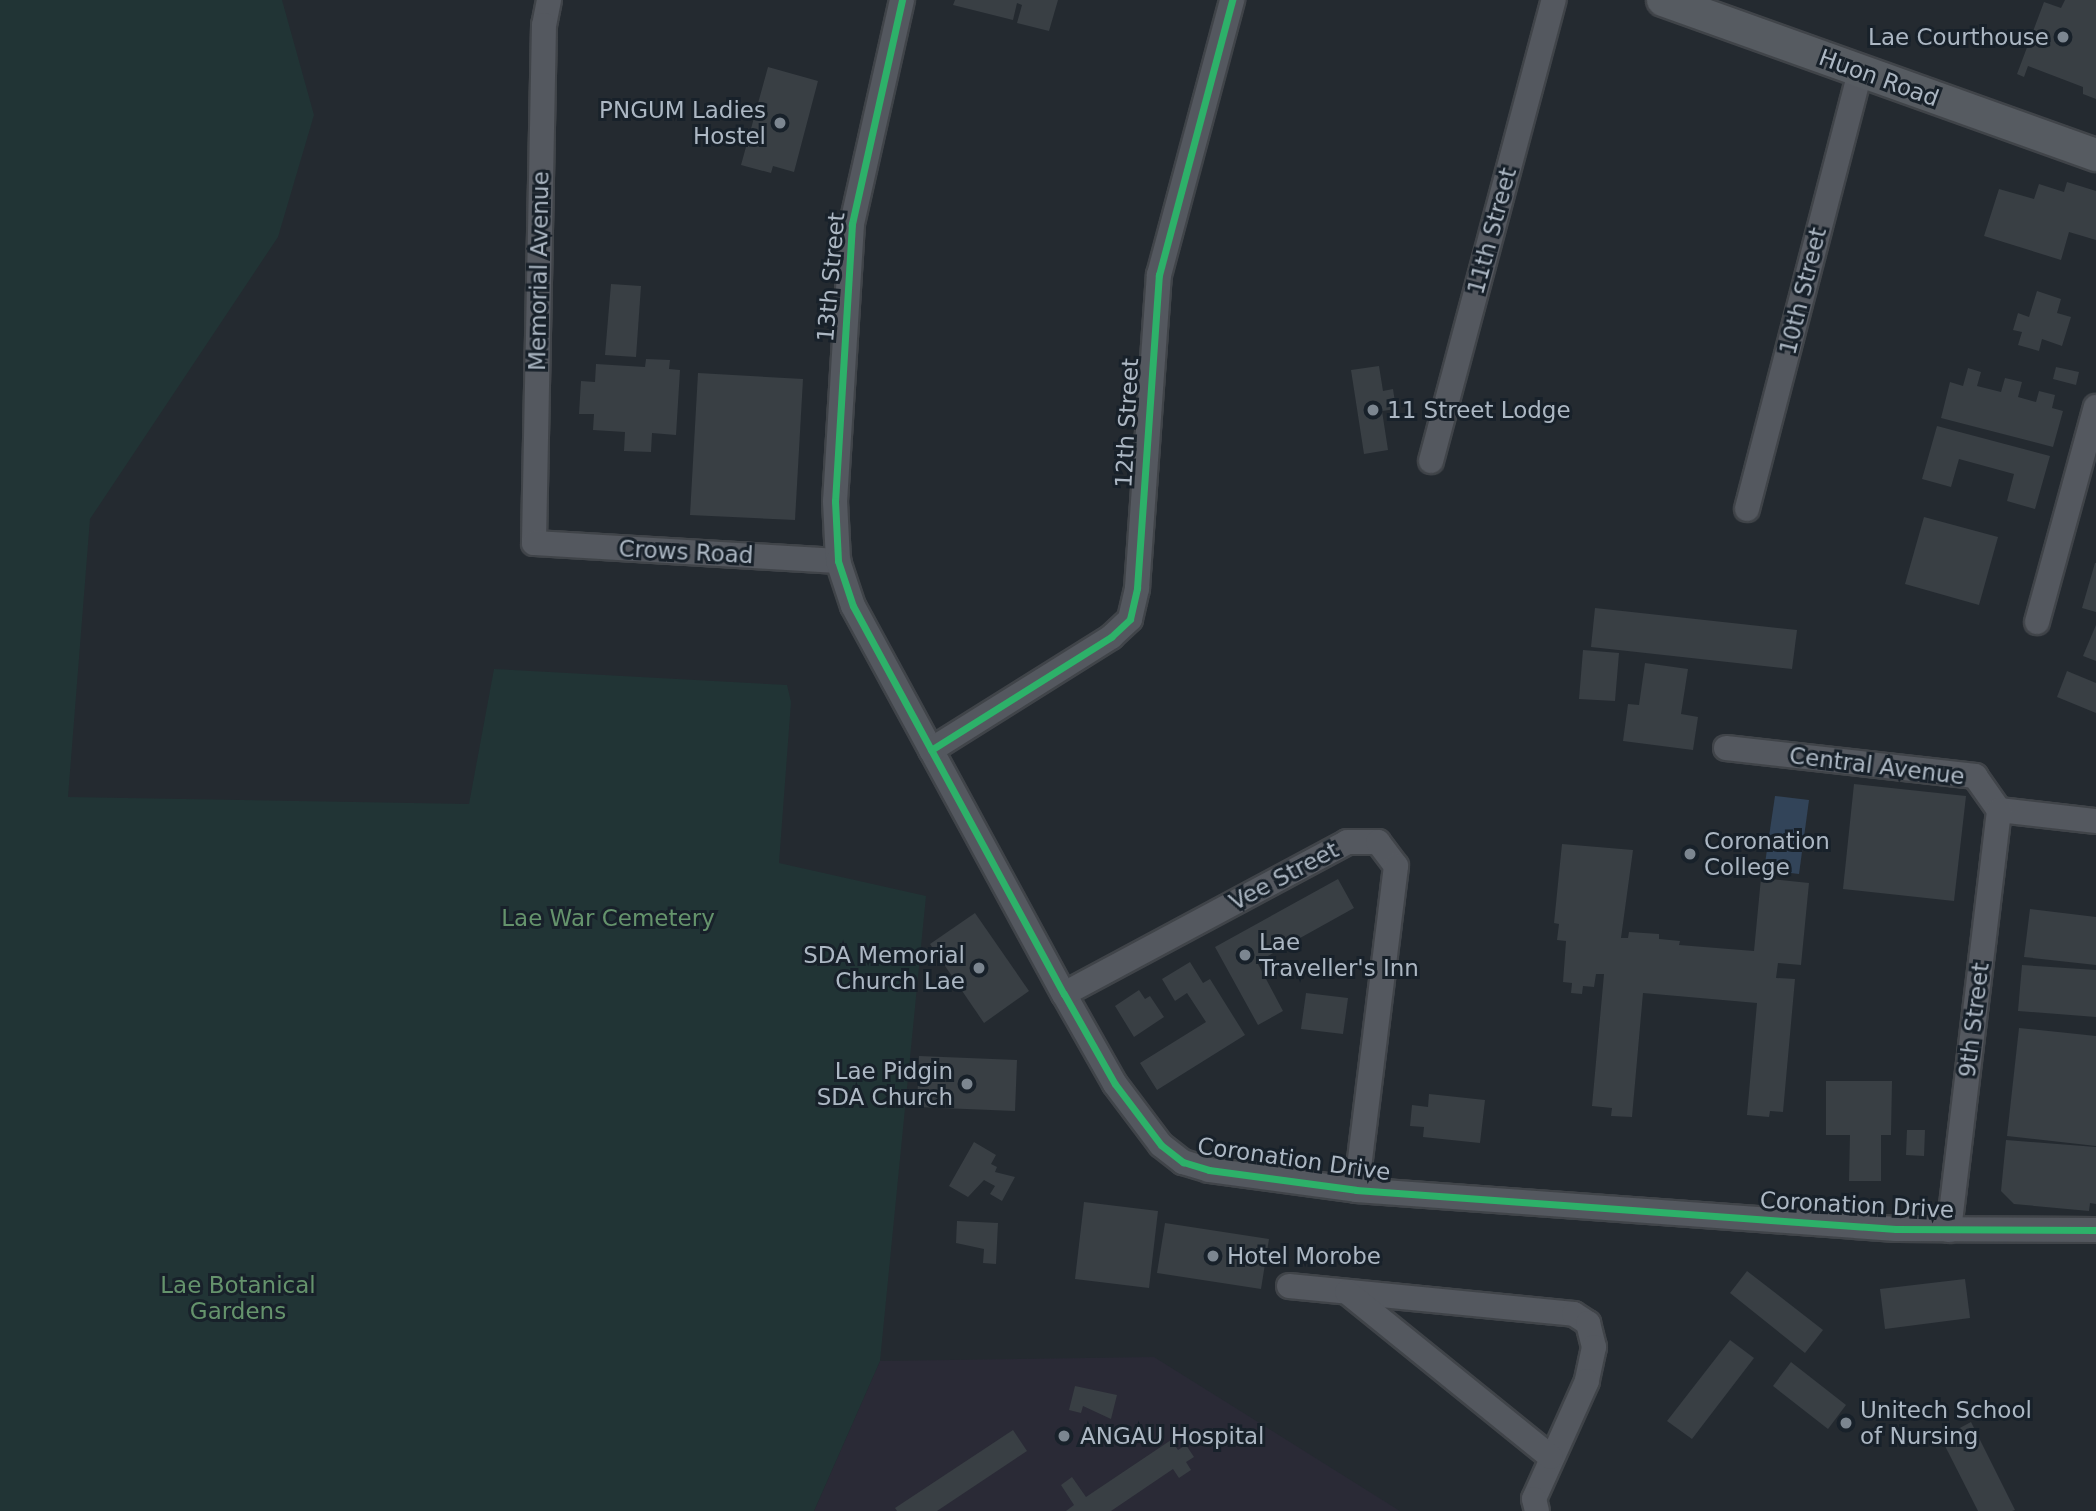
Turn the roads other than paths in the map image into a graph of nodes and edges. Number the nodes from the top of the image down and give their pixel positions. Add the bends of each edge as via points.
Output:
1 (549, 0) edge
2 (902, 0) edge
3 (1232, 0) edge
4 (1554, 0) edge
5 (1663, 0) edge
6 (1860, 72) junction
7 (2096, 155) edge
8 (2096, 407) edge
9 (1431, 461) dead end
10 (1747, 509) dead end
11 (534, 543) joint
12 (838, 561) junction
13 (2037, 622) dead end
14 (1726, 748) dead end
15 (931, 750) junction
16 (1999, 810) junction
17 (2096, 821) edge
18 (1063, 994) junction
19 (1356, 1190) junction
20 (1949, 1230) junction
21 (2096, 1230) edge
22 (1289, 1286) dead end
23 (1347, 1292) junction
24 (1551, 1458) junction
25 (1538, 1511) edge

1 - 11 street, Memorial Avenue via 544,25
2 - 12 street, 13th Street via 852,224 835,501
3 - 15 street, 12th Street via 1159,275 1130,619 1111,637
4 - 9 street, 11th Street
5 - 6 main road, Huon Road
6 - 7 main road, Huon Road
6 - 10 street, 10th Street
8 - 13 street
11 - 12 street, Crows Road
12 - 15 street, Coronation Drive via 853,606
14 - 16 street, Central Avenue via 1975,776
15 - 18 street, Coronation Drive
16 - 17 street
16 - 20 street, 9th Street
18 - 19 street, Coronation Drive via 1143,1125 1183,1162
18 - 19 street, Vee Street via 1347,842 1378,842 1396,866
19 - 20 street, Coronation Drive
20 - 21 street, Coronation Drive
22 - 23 street
23 - 24 street
23 - 24 street via 1573,1314 1588,1323 1594,1348 1587,1381
24 - 25 street via 1534,1499

